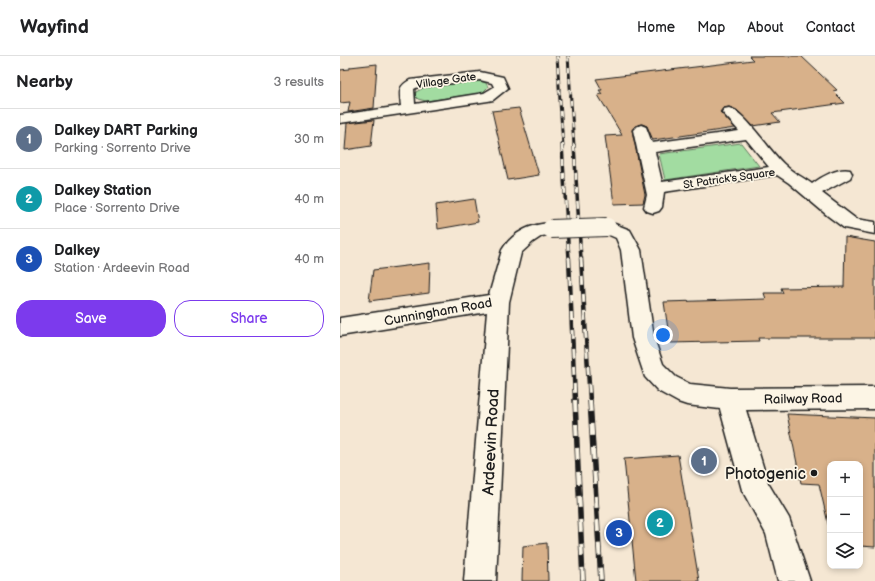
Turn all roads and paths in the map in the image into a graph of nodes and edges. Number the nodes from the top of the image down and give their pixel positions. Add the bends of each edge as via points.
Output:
1 (408, 109) junction
2 (729, 112) dead end
3 (340, 119) edge
4 (641, 130) dead end
5 (750, 134) junction
6 (646, 149) junction
7 (780, 170) junction
8 (844, 174) dead end
9 (655, 188) junction
10 (811, 192) junction
11 (653, 207) dead end
12 (875, 228) edge
13 (498, 302) junction
14 (340, 327) edge
15 (875, 398) edge
16 (730, 399) junction
17 (480, 581) edge
18 (794, 581) edge

1 - 1 street, Village Gate via 407,88 415,83 480,76 498,80 501,88 488,97
1 - 3 street, Village Gate
2 - 5 street, St Patrick's Square
4 - 6 street
5 - 6 street
5 - 7 street, St Patrick's Square
6 - 9 street
7 - 9 street, St Patrick's Square
7 - 10 street
8 - 10 street
9 - 11 street
10 - 12 street via 851,224
13 - 14 street, Cunningham Road
13 - 16 street, Cunningham Road, bridge via 512,250 526,238 538,230 608,227 624,234 631,250 641,326 652,370 667,384 687,394
13 - 17 street, Ardeevin Road
15 - 16 street, Railway Road
16 - 18 street via 756,490 779,528

